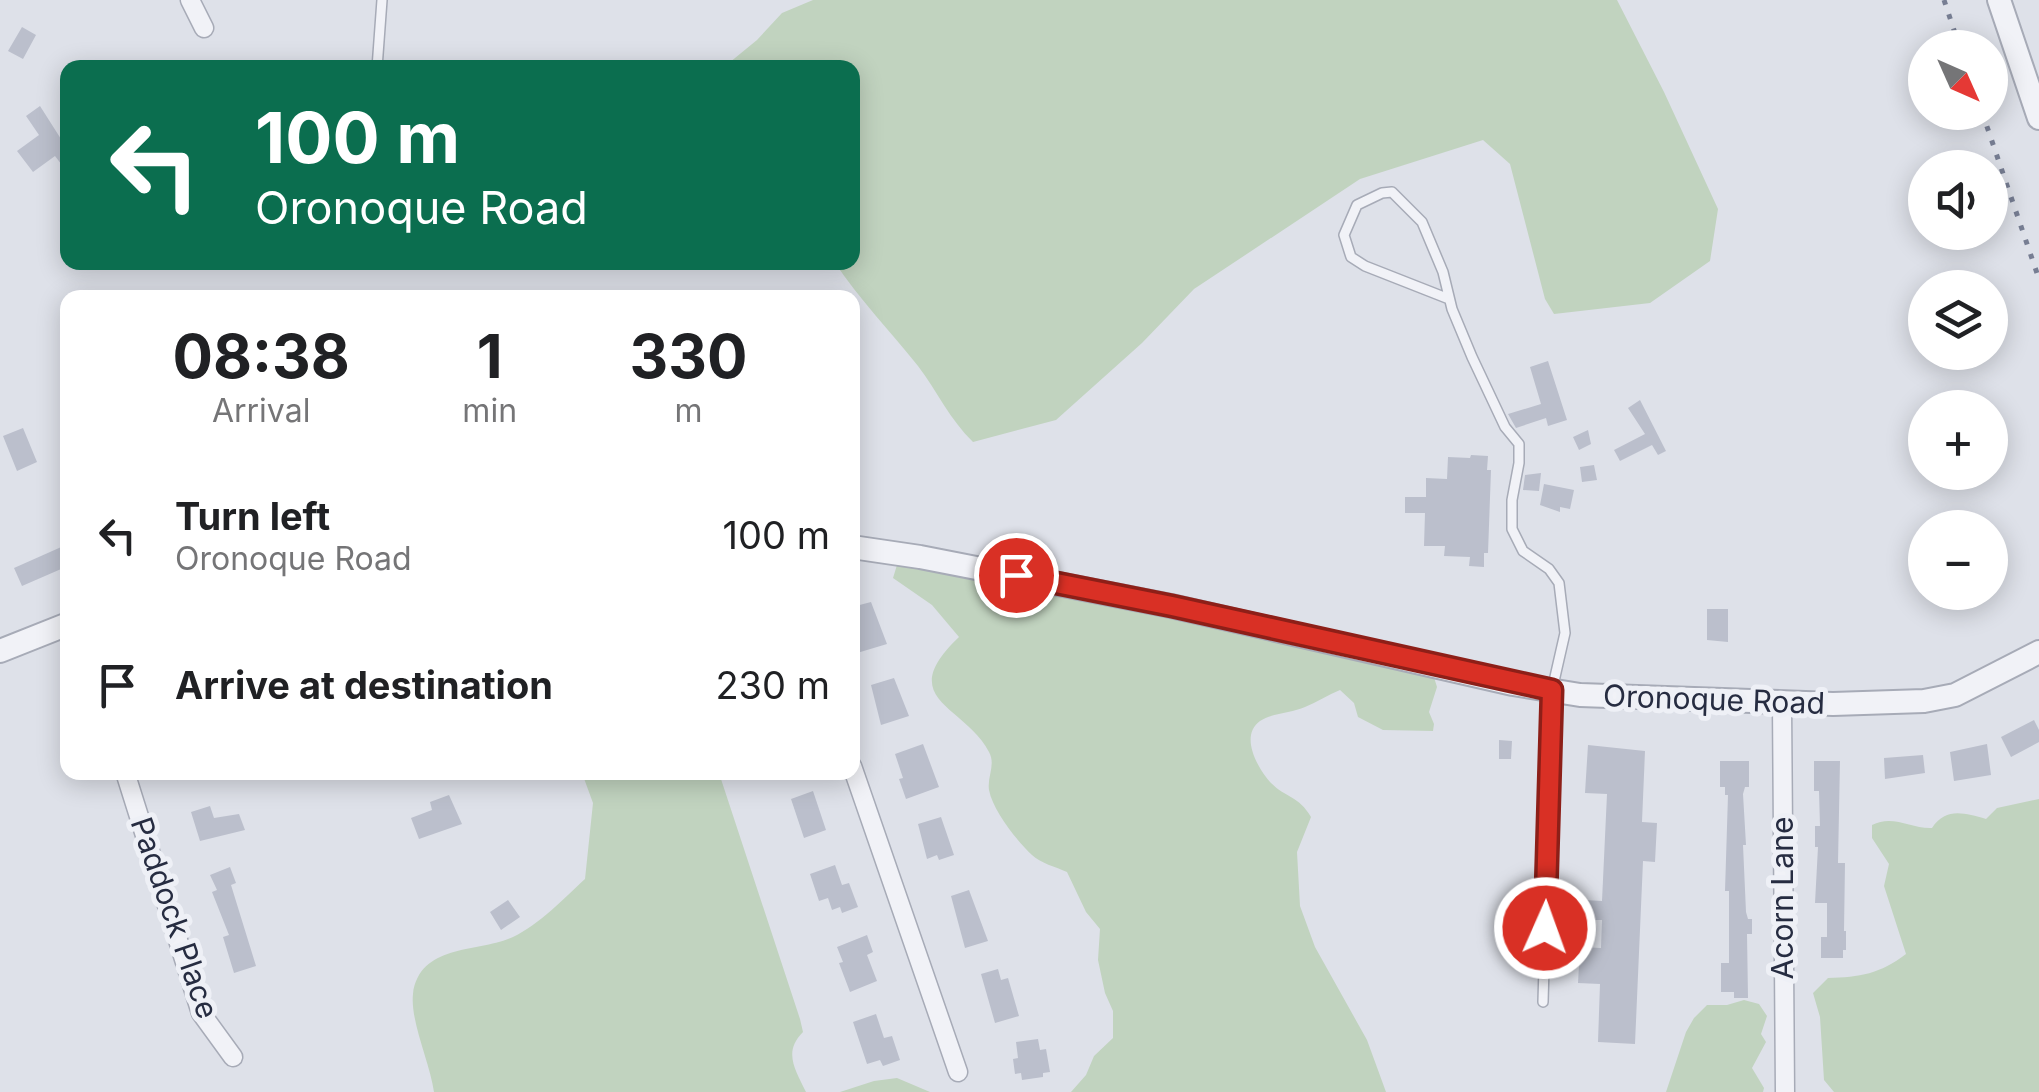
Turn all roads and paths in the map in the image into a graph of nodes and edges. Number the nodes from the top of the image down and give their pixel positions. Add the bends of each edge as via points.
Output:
1 (190, 0) edge
2 (382, 0) edge
3 (1999, 0) edge
4 (204, 28) dead end
5 (378, 60) edge
6 (2039, 118) edge
7 (1449, 299) junction
8 (860, 548) edge
9 (60, 627) edge
10 (0, 651) edge
11 (2039, 652) edge
12 (1552, 690) junction
13 (1782, 704) junction
14 (128, 780) edge
15 (857, 780) edge
16 (1543, 1002) dead end
17 (233, 1057) dead end
18 (958, 1072) dead end
19 (1785, 1092) edge

1 - 4 street
2 - 5 lane
3 - 6 street
7 - 7 lane via 1422,222 1407,204 1392,192 1356,204 1344,235 1351,257
7 - 12 lane via 1492,401 1519,444 1512,529 1524,551 1559,583 1565,633
8 - 12 street, Oronoque Road via 1172,606
9 - 10 street
11 - 13 street, Oronoque Road via 1943,698
12 - 13 street, Oronoque Road
12 - 16 lane
13 - 19 street, Acorn Lane
14 - 17 street, Paddock Place via 201,1012
15 - 18 street

